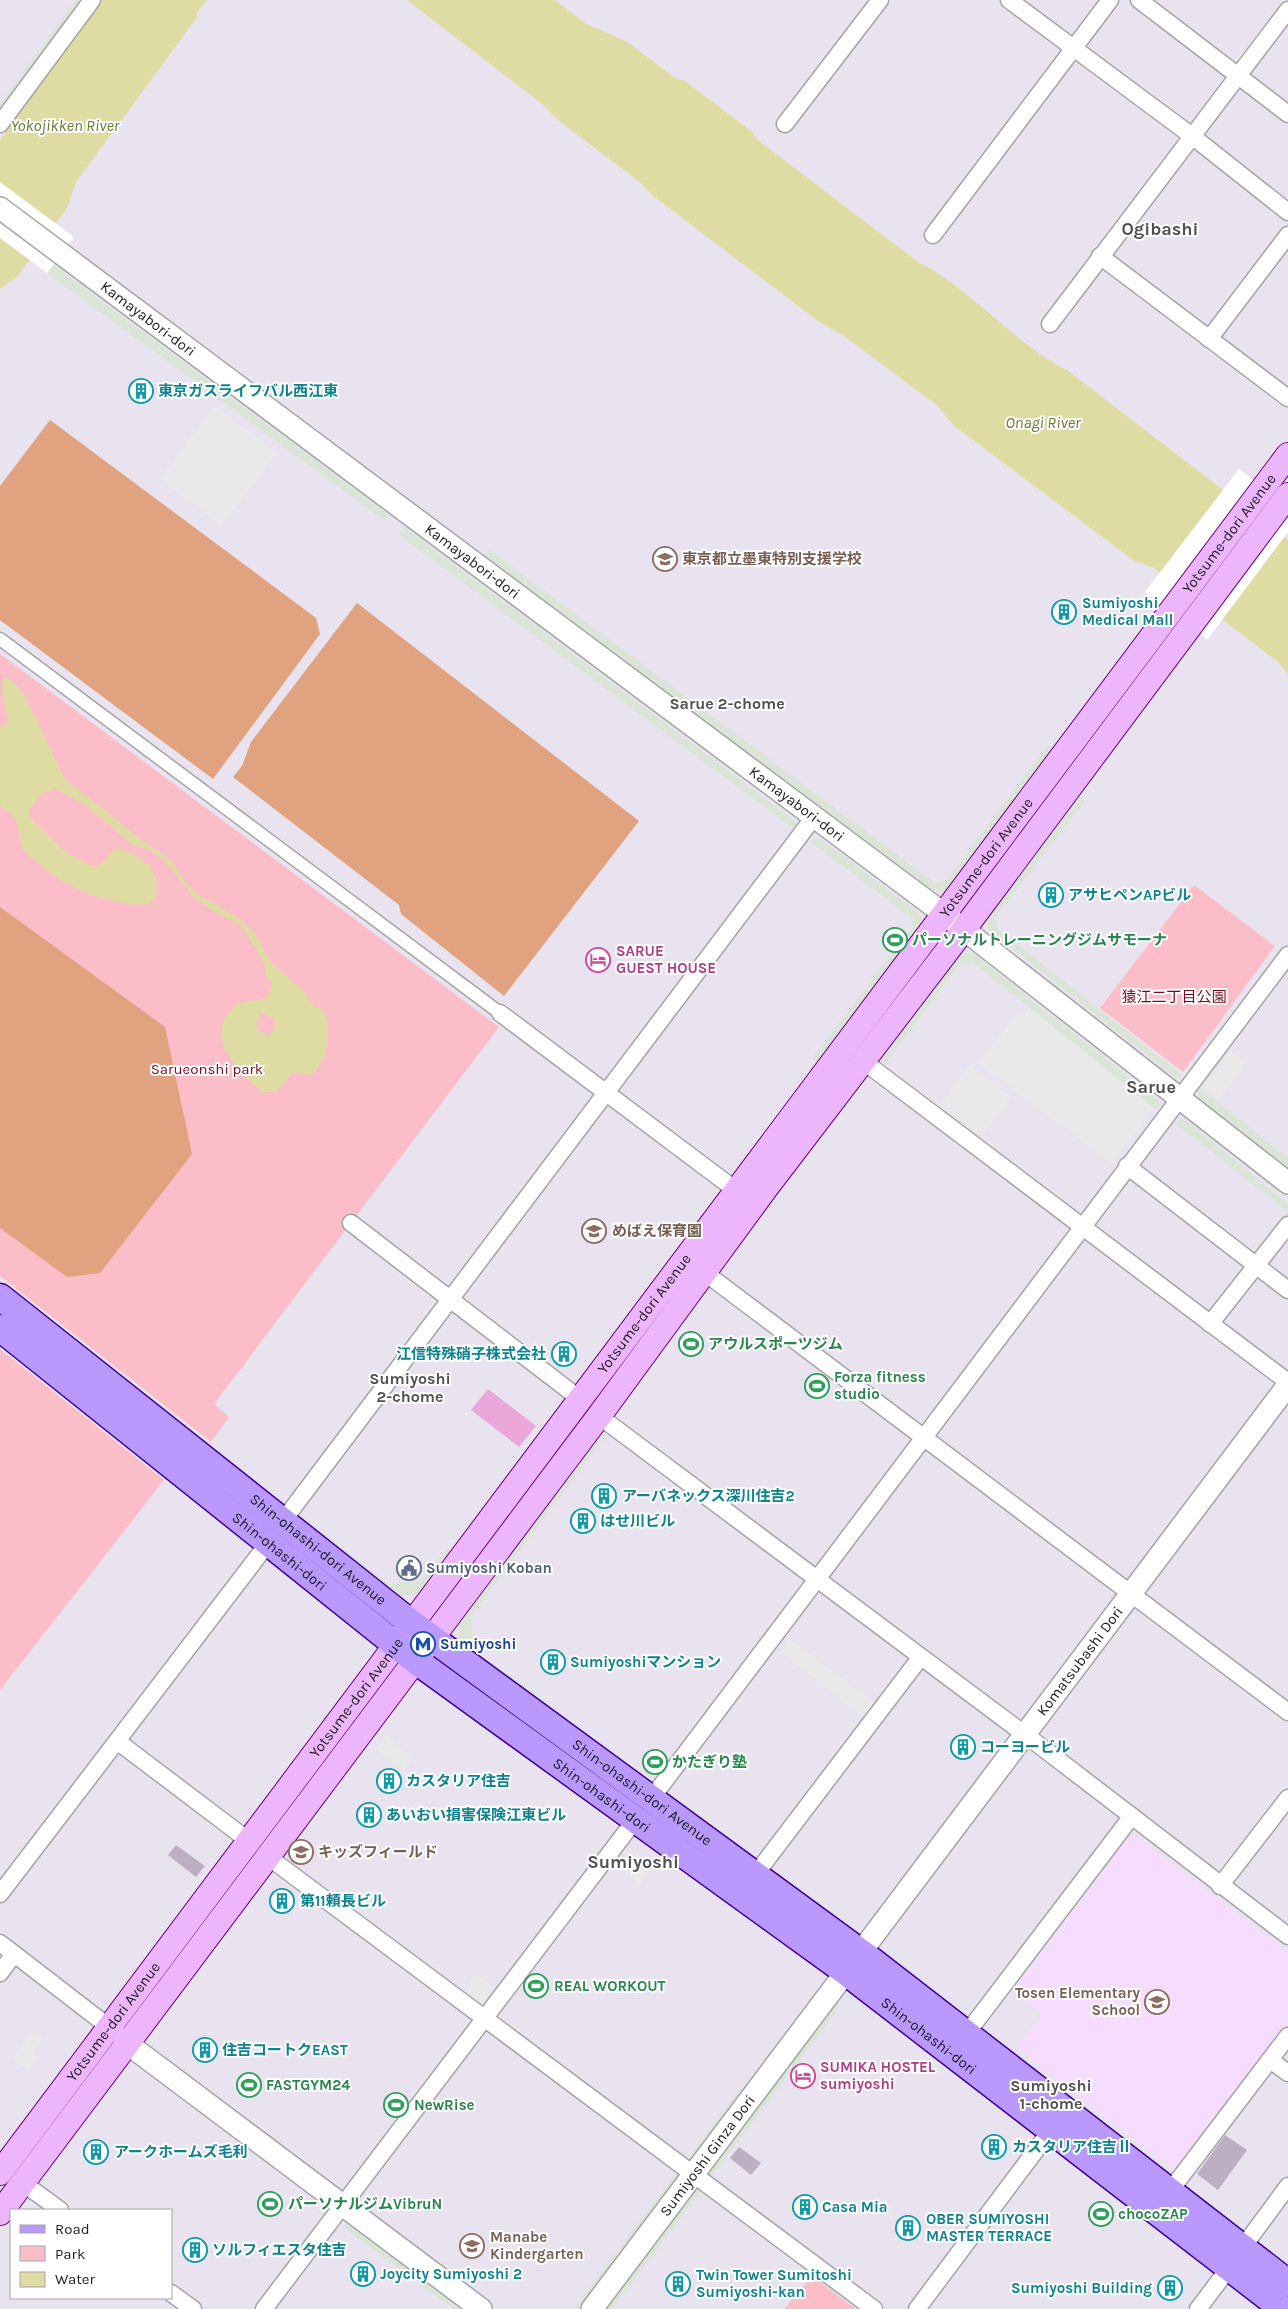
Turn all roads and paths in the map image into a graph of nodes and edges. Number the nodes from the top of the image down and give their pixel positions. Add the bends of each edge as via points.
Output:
1 (92, 0) edge
2 (880, 0) edge
3 (1009, 0) edge
4 (1110, 0) edge
5 (1139, 0) edge
6 (1288, 10) edge
7 (1074, 48) junction
8 (1238, 76) junction
9 (1288, 114) edge
10 (0, 124) edge
11 (785, 124) dead end
12 (1192, 136) junction
13 (0, 208) edge
14 (1288, 212) edge
15 (933, 235) dead end
16 (1288, 235) edge
17 (1100, 256) junction
18 (1050, 324) dead end
19 (1209, 339) junction
20 (1288, 398) edge
21 (1288, 454) edge
22 (1285, 499) edge
23 (0, 639) edge
24 (814, 816) junction
25 (944, 914) junction
26 (964, 929) junction
27 (1287, 960) edge
28 (500, 1013) joint
29 (863, 1061) junction
30 (607, 1093) junction
31 (1179, 1098) junction
32 (1127, 1166) junction
33 (1288, 1183) edge
34 (737, 1191) junction
35 (351, 1223) dead end
36 (1288, 1225) edge
37 (1082, 1228) junction
38 (1256, 1265) junction
39 (704, 1272) junction
40 (1288, 1290) edge
41 (0, 1297) edge
42 (450, 1300) junction
43 (1210, 1324) junction
44 (0, 1328) edge
45 (1288, 1384) edge
46 (580, 1399) junction
47 (599, 1416) junction
48 (922, 1437) junction
49 (276, 1532) junction
50 (816, 1578) junction
51 (1130, 1594) junction
52 (411, 1623) junction
53 (431, 1638) junction
54 (395, 1644) junction
55 (920, 1658) junction
56 (415, 1660) junction
57 (1288, 1712) edge
58 (1025, 1735) junction
59 (117, 1741) junction
60 (1288, 1798) edge
61 (651, 1799) junction
62 (1132, 1816) junction
63 (635, 1820) junction
64 (249, 1841) junction
65 (267, 1856) junction
66 (755, 1875) junction
67 (1220, 1886) junction
68 (0, 1894) edge
69 (1288, 1936) edge
70 (0, 1944) edge
71 (14, 1954) junction
72 (860, 1954) junction
73 (0, 1973) edge
74 (485, 2018) junction
75 (110, 2027) junction
76 (967, 2033) junction
77 (1288, 2036) edge
78 (128, 2044) junction
79 (1270, 2060) junction
80 (1288, 2074) edge
81 (1051, 2130) junction
82 (0, 2173) edge
83 (694, 2174) junction
84 (23, 2183) junction
85 (1288, 2186) edge
86 (1170, 2191) junction
87 (342, 2206) junction
88 (59, 2209) edge
89 (0, 2213) edge
90 (1236, 2257) junction
91 (1288, 2282) edge
92 (172, 2294) edge
93 (194, 2309) edge
94 (264, 2309) edge
95 (481, 2309) edge
96 (592, 2309) edge
97 (874, 2309) edge
98 (917, 2309) edge
99 (1198, 2309) edge
100 (1283, 2309) edge

1 - 10 street
2 - 11 street
3 - 7 street
4 - 7 street
5 - 8 street
6 - 8 street
7 - 12 street
7 - 15 street
8 - 9 street
8 - 12 street
12 - 14 street
12 - 17 street
13 - 24 street, Kamayabori-dori
16 - 19 street
17 - 18 street
17 - 19 street
19 - 20 street
21 - 25 main road, Yotsume-dori Avenue
22 - 26 main road, Yotsume-dori Avenue
23 - 28 street
24 - 25 street, Kamayabori-dori
24 - 30 street
25 - 26 street, Kamayabori-dori
25 - 34 main road, Yotsume-dori Avenue
26 - 29 main road, Yotsume-dori Avenue
26 - 31 street, Kamayabori-dori
27 - 31 street
28 - 30 street
29 - 37 street
29 - 39 main road, Yotsume-dori Avenue
30 - 34 street
30 - 42 street
31 - 32 street
31 - 33 street, Kamayabori-dori
32 - 37 street
32 - 38 street
34 - 46 main road, Yotsume-dori Avenue
35 - 42 street
36 - 38 street
37 - 43 street
37 - 48 street
38 - 40 street
38 - 43 street
39 - 47 main road, Yotsume-dori Avenue
39 - 48 street
41 - 49 main road, Shin-ohashi-dori Avenue
42 - 46 street
42 - 49 street
43 - 45 street
44 - 49 main road, Shin-ohashi-dori
45 - 51 street, Komatsubashi Dori
46 - 52 main road, Yotsume-dori Avenue
47 - 50 street
47 - 53 main road, Yotsume-dori Avenue
48 - 50 street
48 - 51 street
49 - 52 main road, Shin-ohashi-dori Avenue
49 - 54 main road, Shin-ohashi-dori via 305,1582
49 - 59 street
50 - 55 street
50 - 61 street
51 - 57 street
51 - 58 street, Komatsubashi Dori
52 - 53 main road, Shin-ohashi-dori Avenue
52 - 54 main road, Yotsume-dori Avenue
53 - 56 main road, Yotsume-dori Avenue
53 - 61 main road, Shin-ohashi-dori Avenue
54 - 56 main road, Shin-ohashi-dori
54 - 64 main road, Yotsume-dori Avenue
55 - 58 street
55 - 66 street
56 - 63 main road, Shin-ohashi-dori
56 - 65 main road, Yotsume-dori Avenue
58 - 62 street
58 - 72 street, Komatsubashi Dori
59 - 64 street
59 - 68 street
60 - 67 street
61 - 66 main road, Shin-ohashi-dori Avenue
62 - 67 street
62 - 76 street
63 - 72 main road, Shin-ohashi-dori
63 - 74 street
64 - 75 main road, Yotsume-dori Avenue
65 - 74 street
65 - 78 main road, Yotsume-dori Avenue
66 - 72 main road, Shin-ohashi-dori Avenue
67 - 69 street
70 - 71 street
71 - 73 street
71 - 75 street
72 - 76 main road, Shin-ohashi-dori Avenue
72 - 81 main road, Shin-ohashi-dori
72 - 83 street, Sumiyoshi Ginza Dori
74 - 83 street
74 - 87 street
75 - 78 street
75 - 82 main road, Yotsume-dori Avenue
76 - 86 main road, Shin-ohashi-dori Avenue
77 - 79 street
78 - 84 main road, Yotsume-dori Avenue
78 - 87 street
79 - 80 street
79 - 86 street
81 - 90 main road, Shin-ohashi-dori
81 - 98 street
83 - 96 street, Sumiyoshi Ginza Dori
83 - 97 street
84 - 88 street
84 - 89 main road, Yotsume-dori Avenue
85 - 90 street
86 - 90 main road, Shin-ohashi-dori Avenue
87 - 94 street
87 - 95 street
90 - 91 main road, Shin-ohashi-dori Avenue
90 - 99 street
90 - 100 main road, Shin-ohashi-dori
92 - 93 street

